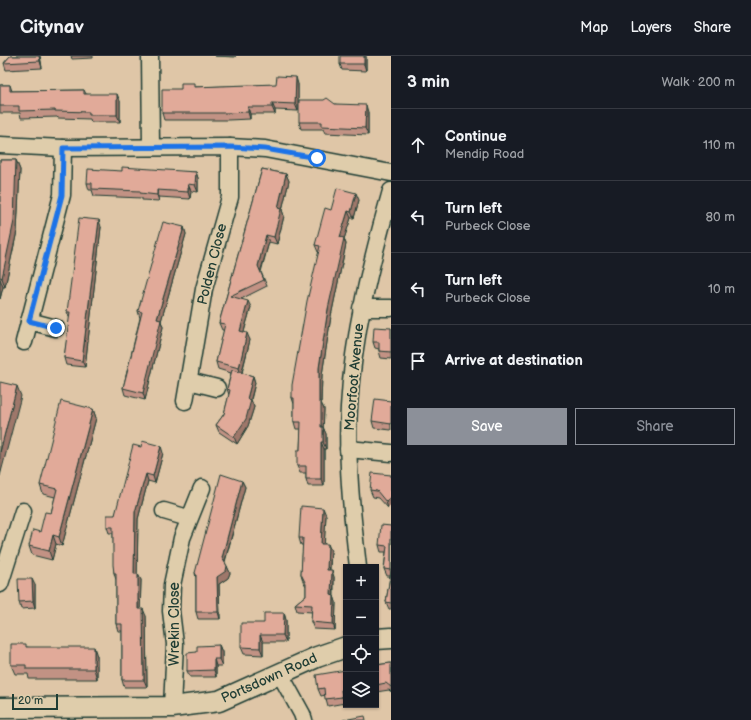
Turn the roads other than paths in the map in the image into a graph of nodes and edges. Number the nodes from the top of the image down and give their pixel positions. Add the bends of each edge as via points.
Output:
1 (150, 56) edge
2 (0, 145) edge
3 (151, 146) junction
4 (230, 147) junction
5 (63, 148) junction
6 (391, 173) edge
7 (391, 191) edge
8 (361, 308) junction
9 (391, 308) edge
10 (29, 321) junction
11 (56, 328) dead end
12 (24, 342) dead end
13 (189, 381) junction
14 (217, 388) dead end
15 (185, 401) dead end
16 (348, 449) junction
17 (391, 453) edge
18 (202, 488) dead end
19 (23, 511) dead end
20 (164, 511) dead end
21 (188, 518) junction
22 (358, 564) edge
23 (0, 584) edge
24 (391, 638) edge
25 (379, 639) edge
26 (343, 648) edge
27 (280, 674) junction
28 (0, 705) edge
29 (172, 706) junction
30 (304, 720) edge

1 - 3 street
2 - 5 street
3 - 4 street
3 - 5 street
4 - 6 street via 265,149
4 - 13 street, Polden Close via 230,197 204,290
5 - 10 street via 62,195
7 - 8 street, Moorfoot Avenue
8 - 9 street
8 - 16 street, Moorfoot Avenue via 353,362
10 - 11 street
10 - 12 street
13 - 14 street
13 - 15 street, Polden Close
16 - 17 street
16 - 22 street, Moorfoot Avenue
18 - 21 street, Wrekin Close
19 - 23 street
20 - 21 street
21 - 29 street, Wrekin Close via 172,584 171,611 175,644
24 - 25 street
26 - 27 street, Portsdown Road
27 - 29 street, Portsdown Road via 219,701
27 - 30 street
28 - 29 street, Portsdown Road

